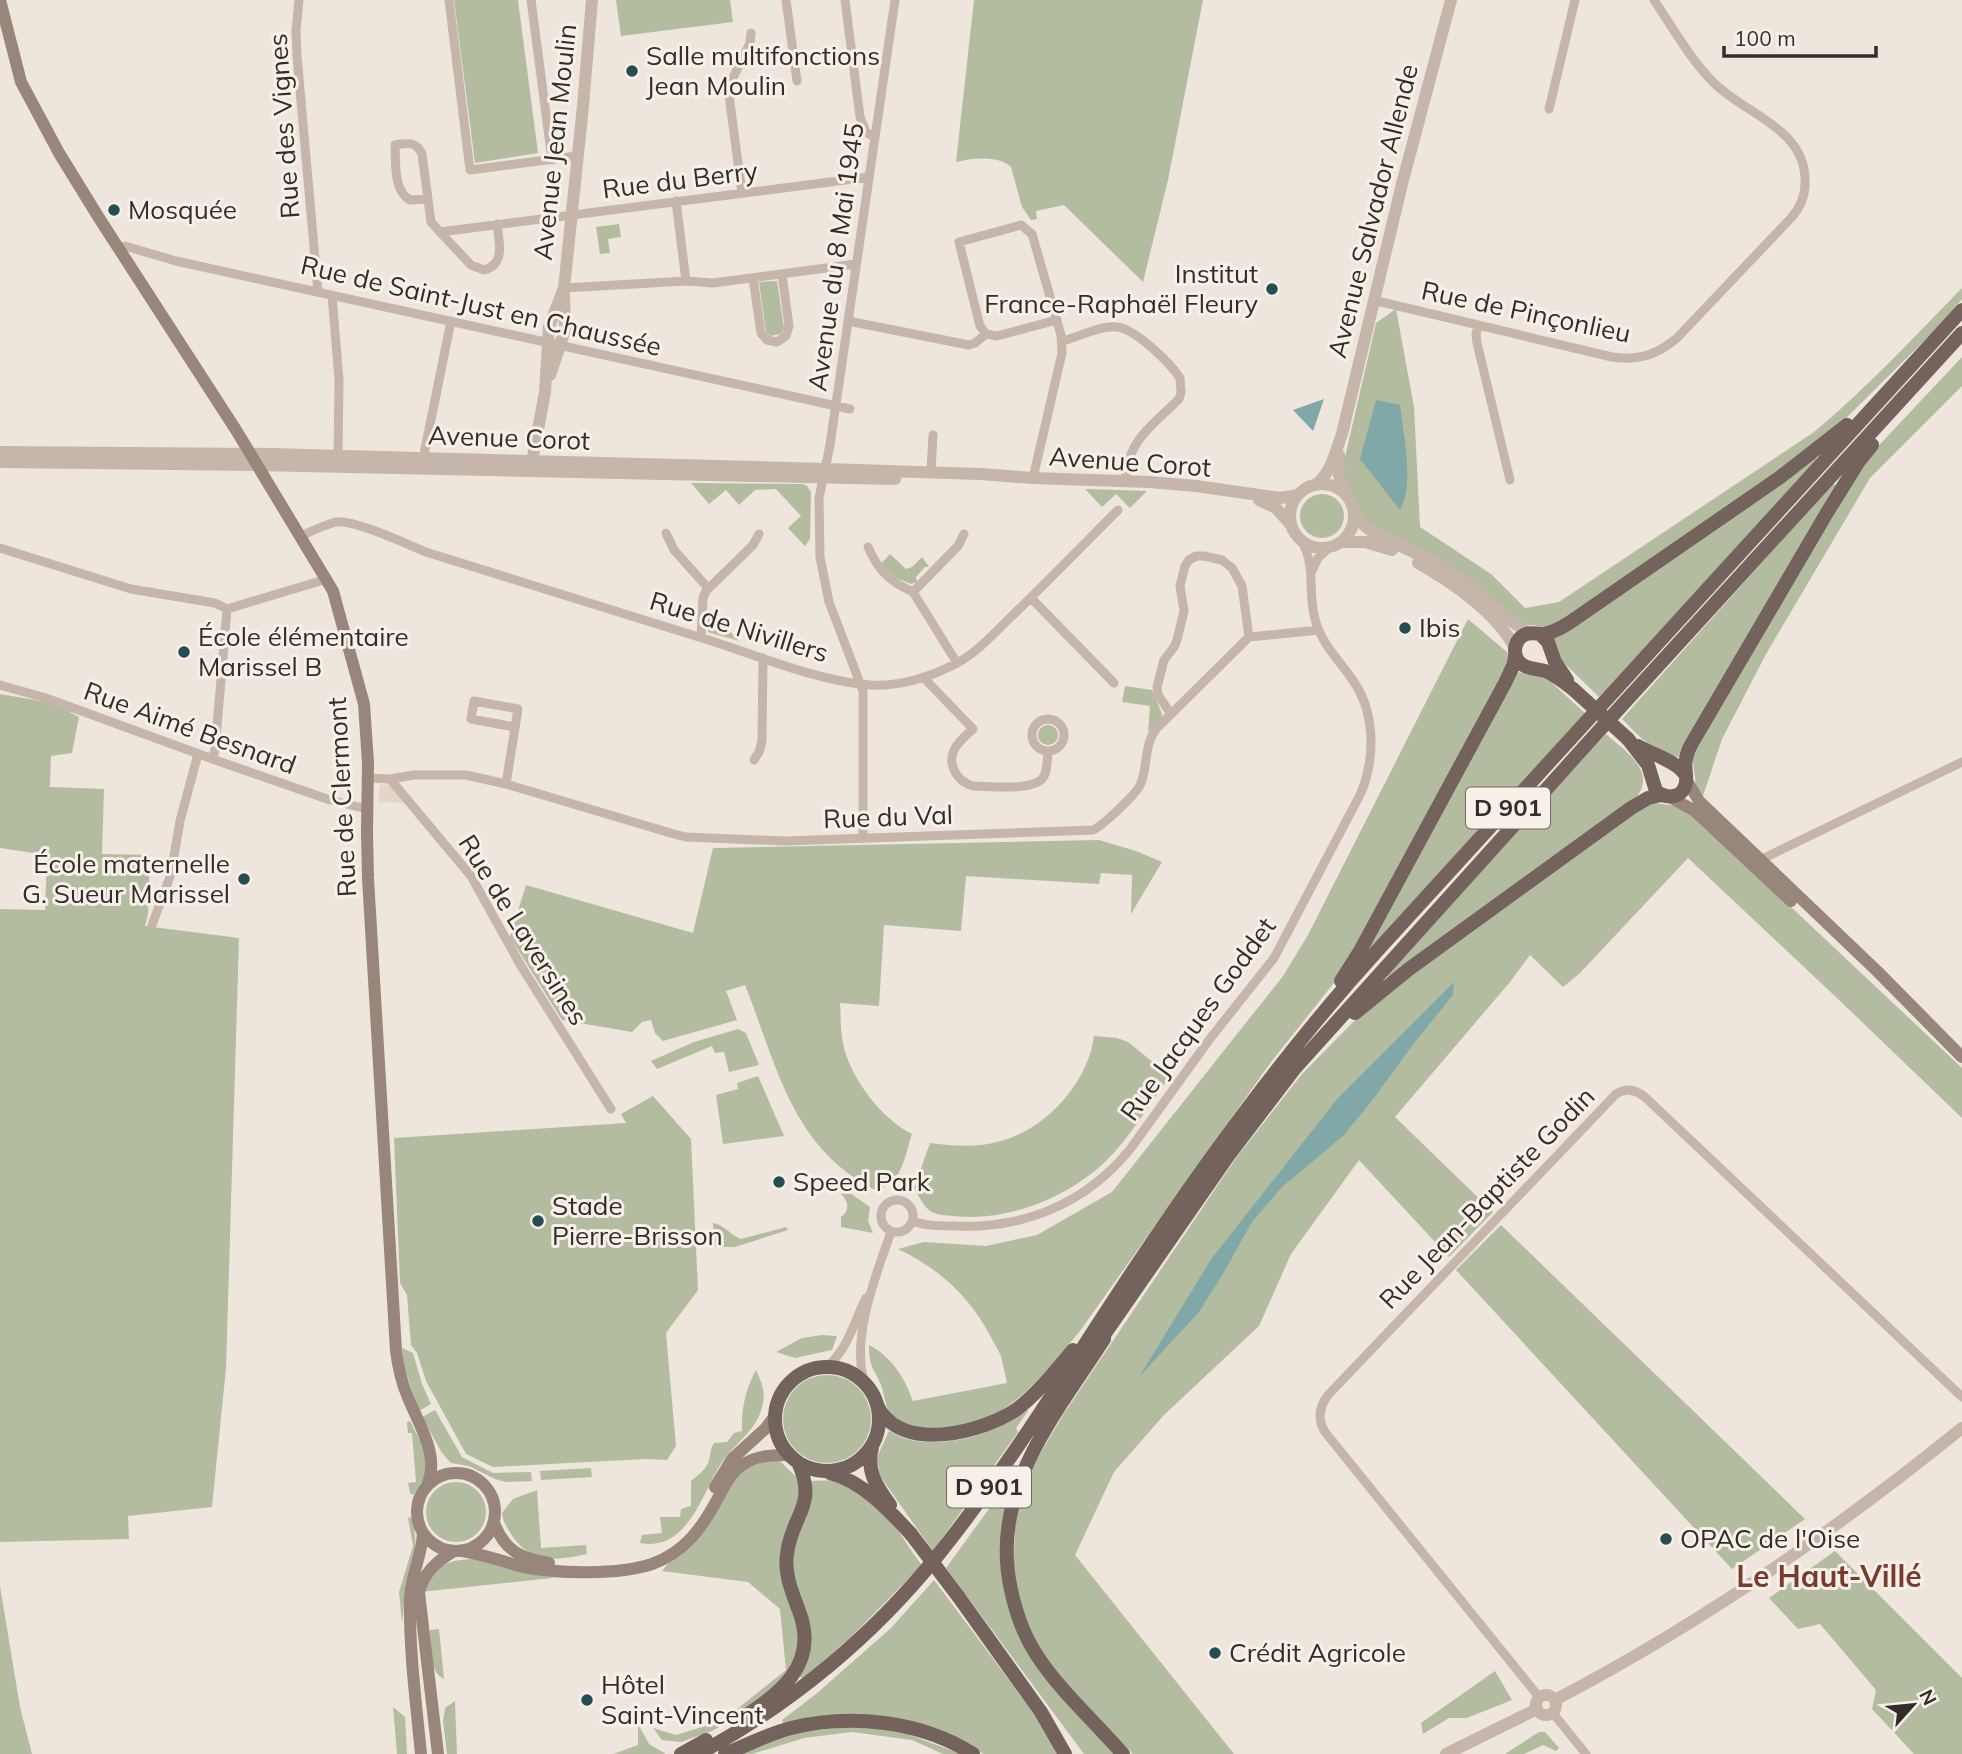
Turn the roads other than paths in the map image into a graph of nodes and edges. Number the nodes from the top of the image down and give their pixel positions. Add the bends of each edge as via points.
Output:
1 (0, 0) edge
2 (299, 0) edge
3 (449, 0) edge
4 (531, 0) edge
5 (592, 0) edge
6 (786, 0) edge
7 (845, 0) edge
8 (895, 0) edge
9 (1451, 0) edge
10 (1575, 0) edge
11 (1654, 0) edge
12 (751, 33) dead end
13 (797, 81) dead end
14 (1549, 109) dead end
15 (874, 138) junction
16 (577, 156) junction
17 (552, 160) junction
18 (869, 177) junction
19 (742, 193) junction
20 (428, 199) junction
21 (676, 201) junction
22 (571, 215) junction
23 (497, 225) junction
24 (440, 232) junction
25 (119, 248) junction
26 (856, 264) junction
27 (782, 274) junction
28 (753, 278) junction
29 (686, 281) junction
30 (564, 288) junction
31 (317, 292) junction
32 (332, 295) junction
33 (1373, 300) junction
34 (1962, 310) edge
35 (1057, 320) junction
36 (451, 321) junction
37 (848, 321) junction
38 (1478, 325) junction
39 (1962, 333) edge
40 (986, 334) junction
41 (1063, 341) junction
42 (554, 344) junction
43 (1932, 366) junction
44 (1905, 372) junction
45 (835, 406) junction
46 (850, 409) dead end
47 (1342, 434) junction
48 (933, 435) dead end
49 (0, 452) edge
50 (254, 459) junction
51 (338, 461) junction
52 (0, 462) edge
53 (422, 463) junction
54 (532, 466) junction
55 (932, 472) junction
56 (825, 473) junction
57 (1017, 478) junction
58 (1032, 478) junction
59 (1510, 480) dead end
60 (1125, 481) junction
61 (1316, 485) junction
62 (1240, 494) junction
63 (1298, 495) junction
64 (1346, 495) junction
65 (1118, 510) dead end
66 (1354, 514) junction
67 (1291, 525) junction
68 (666, 533) dead end
69 (759, 534) dead end
70 (964, 534) dead end
71 (301, 536) junction
72 (1301, 540) junction
73 (1335, 545) junction
74 (868, 547) dead end
75 (0, 548) edge
76 (1311, 576) junction
77 (327, 579) junction
78 (708, 588) junction
79 (913, 592) junction
80 (1031, 598) junction
81 (228, 609) junction
82 (1319, 630) junction
83 (1534, 634) junction
84 (701, 637) junction
85 (1249, 637) junction
86 (1550, 650) junction
87 (1515, 652) junction
88 (763, 658) junction
89 (957, 663) junction
90 (1534, 668) junction
91 (923, 677) junction
92 (1114, 683) dead end
93 (861, 684) junction
94 (0, 685) edge
95 (1573, 689) junction
96 (1171, 714) junction
97 (515, 727) junction
98 (1628, 739) junction
99 (1048, 751) dead end
100 (198, 754) junction
101 (212, 759) junction
102 (754, 760) dead end
103 (1962, 762) edge
104 (1672, 763) junction
105 (1685, 776) junction
106 (1652, 777) junction
107 (368, 778) junction
108 (390, 779) junction
109 (506, 783) junction
110 (1666, 796) junction
111 (367, 810) junction
112 (863, 839) junction
113 (1756, 862) junction
114 (152, 925) dead end
115 (1291, 1051) junction
116 (1307, 1055) junction
117 (1962, 1057) edge
118 (611, 1109) dead end
119 (912, 1221) junction
120 (891, 1232) junction
121 (1137, 1265) junction
122 (872, 1287) junction
123 (1130, 1298) junction
124 (827, 1367) junction
125 (865, 1384) junction
126 (1962, 1397) edge
127 (877, 1405) junction
128 (775, 1416) junction
129 (1962, 1428) edge
130 (421, 1429) junction
131 (874, 1441) junction
132 (794, 1458) junction
133 (821, 1470) junction
134 (458, 1472) junction
135 (427, 1485) junction
136 (494, 1523) junction
137 (423, 1533) junction
138 (911, 1534) junction
139 (458, 1551) junction
140 (1538, 1703) junction
141 (1554, 1706) junction
142 (1041, 1712) junction
143 (421, 1754) edge
144 (438, 1754) edge
145 (681, 1754) edge
146 (698, 1754) edge
147 (716, 1754) edge
148 (725, 1754) edge
149 (973, 1754) edge
150 (1065, 1754) edge
151 (1074, 1754) edge
152 (1123, 1754) edge
153 (1446, 1754) edge
154 (1586, 1754) edge

1 - 25 main road, Rue de Clermont via 27,94
2 - 31 street, Rue des Vignes via 297,56
3 - 17 street via 470,170
4 - 17 street
5 - 16 street, Avenue Jean Moulin
6 - 13 street
7 - 15 street via 860,117
8 - 15 street, Avenue du 8 Mai 1945
9 - 33 street, Avenue Salvador Allende
10 - 14 street
11 - 38 street, Rue de Pinçonlieu via 1714,83 1796,146 1805,178 1800,206 1677,338 1647,357 1612,357
12 - 19 street via 728,88
15 - 18 street, Avenue du 8 Mai 1945
16 - 17 street
16 - 22 street, Avenue Jean Moulin
18 - 19 street, Rue du Berry
18 - 26 street, Avenue du 8 Mai 1945
19 - 21 street, Rue du Berry
20 - 20 street via 410,200 401,194 395,145 409,143 420,149
20 - 24 street via 431,222
21 - 22 street, Rue du Berry
21 - 29 street
22 - 23 street, Rue du Berry
22 - 30 street, Avenue Jean Moulin
23 - 24 street, Rue du Berry
23 - 24 street via 499,257 484,270 471,265
25 - 31 street, Rue de Saint-Just en Chaussée
25 - 50 main road, Rue de Clermont
26 - 27 street
26 - 37 street, Avenue du 8 Mai 1945
27 - 28 street
27 - 28 street via 789,326 786,336 777,342 761,333
28 - 29 street
29 - 30 street
30 - 42 street, Avenue Jean Moulin via 550,327
31 - 32 street, Rue de Saint-Just en Chaussée
32 - 36 street, Rue de Saint-Just en Chaussée
32 - 51 street via 339,380
33 - 38 street, Rue de Pinçonlieu
33 - 47 street, Avenue Salvador Allende
34 - 44 main road, D 901
35 - 40 street via 997,336
35 - 40 street via 1032,234 1021,225 959,242 980,326
35 - 41 street
36 - 42 street, Rue de Saint-Just en Chaussée
36 - 53 street
37 - 40 street via 969,345
37 - 45 street, Avenue du 8 Mai 1945
38 - 59 street via 1477,343
39 - 43 main road, D 901
41 - 58 street
41 - 60 street via 1109,327 1122,328 1145,343 1180,378 1179,399 1133,446
42 - 45 street, Rue de Saint-Just en Chaussée
42 - 54 street, Avenue Jean Moulin
43 - 105 main road via 1839,492 1692,743
43 - 116 main road, D 901
44 - 83 main road via 1836,435 1779,478 1569,623
44 - 115 main road, D 901
45 - 46 street, Rue de Saint-Just en Chaussée
45 - 56 street, Avenue du 8 Mai 1945
47 - 61 street, Avenue Salvador Allende via 1328,472
47 - 64 street, Avenue Salvador Allende via 1339,469
48 - 55 street
49 - 50 street, Avenue Corot
50 - 51 street, Avenue Corot
50 - 52 street, Avenue Corot
50 - 71 main road, Rue de Clermont
51 - 53 street, Avenue Corot
53 - 54 street, Avenue Corot
54 - 56 street, Avenue Corot
55 - 56 street, Avenue Corot
55 - 57 street, Avenue Corot
56 - 57 street, Avenue Corot
56 - 93 street, Avenue du 8 Mai 1945 via 819,503 823,580
57 - 58 street, Avenue Corot
58 - 60 street, Avenue Corot
60 - 62 street, Avenue Corot
61 - 63 street
61 - 64 street via 1332,486
62 - 63 street, Avenue Corot
62 - 67 street, Avenue Corot via 1273,506
63 - 67 street via 1290,511
64 - 66 street
65 - 80 street, Rue de Nivillers
66 - 73 street via 1349,534
66 - 83 street via 1375,534 1462,580 1510,621
67 - 72 street
68 - 78 street via 674,550
69 - 78 street
70 - 79 street
71 - 77 main road, Rue de Clermont
71 - 84 street, Rue de Nivillers via 343,522
72 - 73 street via 1314,547
72 - 76 street, Rue Jacques Goddet
73 - 76 street via 1317,560
73 - 87 street via 1365,542 1430,570 1494,621
74 - 79 street via 891,580
75 - 81 street via 131,589
76 - 82 street, Rue Jacques Goddet
77 - 81 street
77 - 107 main road, Rue de Clermont via 363,697
78 - 84 street via 703,598
79 - 89 street
80 - 89 street, Rue de Nivillers
80 - 92 street
81 - 101 street
82 - 85 street
82 - 119 street, Rue Jacques Goddet via 1360,693 1369,724 1371,758 1357,801 1274,958 1126,1155 1088,1188 1056,1208 1002,1224 971,1227
83 - 86 main road via 1547,640
83 - 87 main road via 1520,637
84 - 88 street, Rue de Nivillers
85 - 96 street, Rue du Val
85 - 96 street via 1242,586 1231,568 1222,560 1204,556 1189,560 1180,586 1184,611 1177,640 1164,660 1157,691
86 - 90 main road via 1546,662
86 - 95 main road
87 - 90 main road via 1521,664
87 - 115 main road via 1506,682 1360,951
88 - 93 street, Rue de Nivillers
88 - 102 street via 762,741
89 - 91 street, Rue de Nivillers
90 - 95 main road
91 - 93 street, Rue de Nivillers
91 - 99 street via 973,729 955,747 952,757 955,772 964,783 1032,785 1045,773
93 - 112 street, Avenue du 8 Mai 1945
94 - 100 street, Rue Aimé Besnard
95 - 98 main road, bridge
96 - 112 street, Rue du Val via 1150,738 1139,787 1097,828
97 - 97 street via 518,709 474,701 471,719
97 - 109 street
98 - 104 main road
98 - 106 main road
100 - 101 street, Rue Aimé Besnard
100 - 114 street via 171,874
101 - 111 street, Rue Aimé Besnard
103 - 113 street
104 - 105 main road
104 - 106 main road via 1659,766
105 - 110 main road via 1681,793
105 - 113 main road via 1699,801
106 - 110 main road via 1654,788
107 - 108 street, Rue du Val
107 - 111 main road, Rue de Clermont
108 - 109 street, Rue du Val via 459,775
108 - 118 street, Rue de Laversines via 471,876
109 - 112 street, Rue du Val via 680,836
110 - 113 main road via 1692,808
110 - 116 main road via 1638,803 1409,969
111 - 130 main road, Rue de Clermont via 395,1341 404,1388
113 - 117 main road
115 - 121 main road, D 901
116 - 123 main road, D 901 via 1244,1135
119 - 120 street via 903,1231
119 - 120 street via 907,1204 890,1201 880,1217
120 - 122 street
121 - 127 main road via 1042,1385 1002,1418 959,1432 915,1433 890,1423
121 - 146 main road, D 901 via 1000,1471 913,1585 809,1682
122 - 124 street via 844,1347
122 - 125 street via 860,1355
123 - 147 main road, D 901 via 981,1512 922,1585 820,1683
123 - 152 main road via 1026,1465 1011,1506 1007,1556 1013,1599 1030,1644 1064,1690
124 - 125 main road via 846,1370
124 - 128 main road via 806,1371 792,1381 781,1395
125 - 127 main road
126 - 140 street, Rue Jean-Baptiste Godin via 1642,1094 1629,1090 1616,1094 1328,1395 1320,1409 1325,1432
127 - 131 main road
128 - 132 main road via 777,1434
128 - 136 main road via 728,1464 689,1530 653,1556 628,1562 540,1561 509,1548
129 - 141 street via 1782,1564
130 - 134 main road, Rue de Clermont via 439,1460
130 - 135 main road, Rue de Clermont via 432,1459
131 - 133 main road via 852,1464
131 - 138 main road via 869,1460 873,1480
132 - 133 main road
132 - 139 main road via 764,1457 743,1465 729,1478 691,1540 648,1565 552,1571
132 - 145 main road via 806,1496 786,1562 805,1630 802,1661 766,1701
133 - 138 main road via 854,1483
134 - 135 main road via 443,1474
134 - 136 main road via 487,1487 495,1503
135 - 137 main road via 417,1508
136 - 139 main road via 482,1542
137 - 139 main road via 434,1545
137 - 143 main road via 410,1598
138 - 142 main road, bridge
139 - 144 main road via 427,1573 418,1597
140 - 141 street via 1547,1694
140 - 153 street
141 - 154 street
142 - 150 main road
142 - 151 main road
148 - 149 main road via 790,1728 845,1721 909,1728

